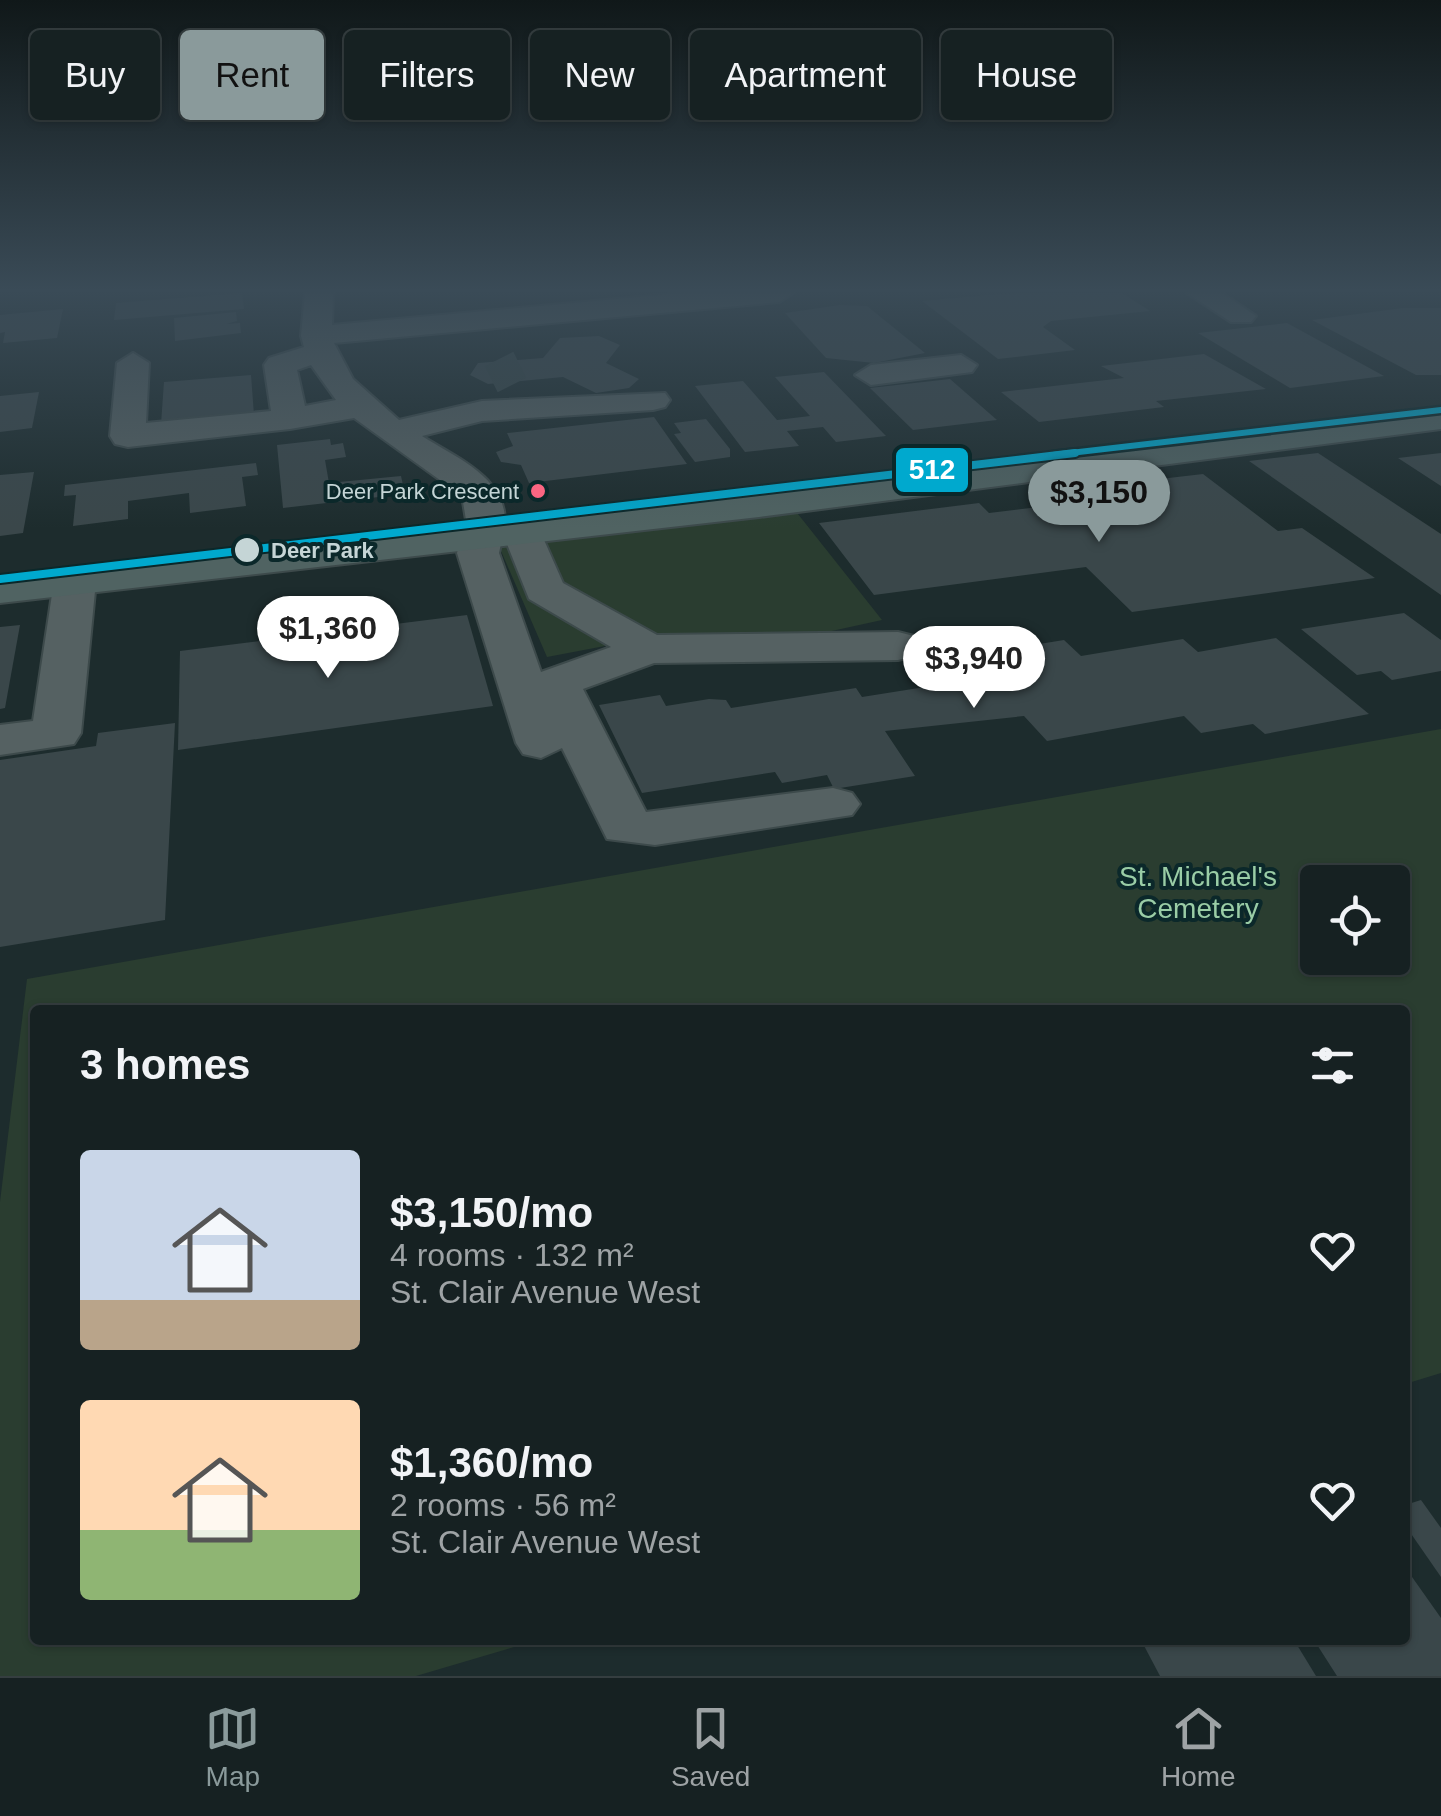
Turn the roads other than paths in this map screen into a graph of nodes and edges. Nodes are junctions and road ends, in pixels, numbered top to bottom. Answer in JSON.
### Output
{"nodes":[{"id":1,"x":132,"y":371,"type":"edge"},
{"id":2,"x":281,"y":371,"type":"edge"},
{"id":3,"x":331,"y":371,"type":"edge"},
{"id":4,"x":905,"y":371,"type":"edge"},
{"id":5,"x":871,"y":375,"type":"dead end"},
{"id":6,"x":1441,"y":393,"type":"edge"},
{"id":7,"x":652,"y":394,"type":"dead end"},
{"id":8,"x":362,"y":406,"type":"junction"},
{"id":9,"x":290,"y":419,"type":"junction"},
{"id":10,"x":1441,"y":419,"type":"edge"},
{"id":11,"x":392,"y":432,"type":"junction"},
{"id":12,"x":497,"y":524,"type":"junction"},
{"id":13,"x":0,"y":559,"type":"edge"},
{"id":14,"x":75,"y":582,"type":"junction"},
{"id":15,"x":0,"y":590,"type":"edge"},
{"id":16,"x":898,"y":646,"type":"dead end"},
{"id":17,"x":648,"y":648,"type":"junction"},
{"id":18,"x":60,"y":708,"type":"junction"},
{"id":19,"x":0,"y":716,"type":"edge"},
{"id":20,"x":0,"y":740,"type":"edge"},
{"id":21,"x":541,"y":743,"type":"dead end"},
{"id":22,"x":833,"y":804,"type":"dead end"}],
"edges":[{"from":1,"to":9,"type":"street"},
{"from":2,"to":9,"type":"street"},
{"from":3,"to":8,"type":"street"},
{"from":4,"to":5,"type":"street"},
{"from":6,"to":12,"type":"main road"},
{"from":7,"to":11,"type":"street"},
{"from":8,"to":9,"type":"street"},
{"from":8,"to":11,"type":"street"},
{"from":10,"to":12,"type":"main road"},
{"from":11,"to":12,"type":"street"},
{"from":12,"to":13,"type":"main road"},
{"from":12,"to":14,"type":"main road"},
{"from":12,"to":17,"type":"street"},
{"from":12,"to":21,"type":"street"},
{"from":14,"to":15,"type":"main road"},
{"from":14,"to":18,"type":"street"},
{"from":16,"to":17,"type":"street"},
{"from":17,"to":22,"type":"street"},
{"from":18,"to":19,"type":"street"},
{"from":18,"to":20,"type":"street"}]}
